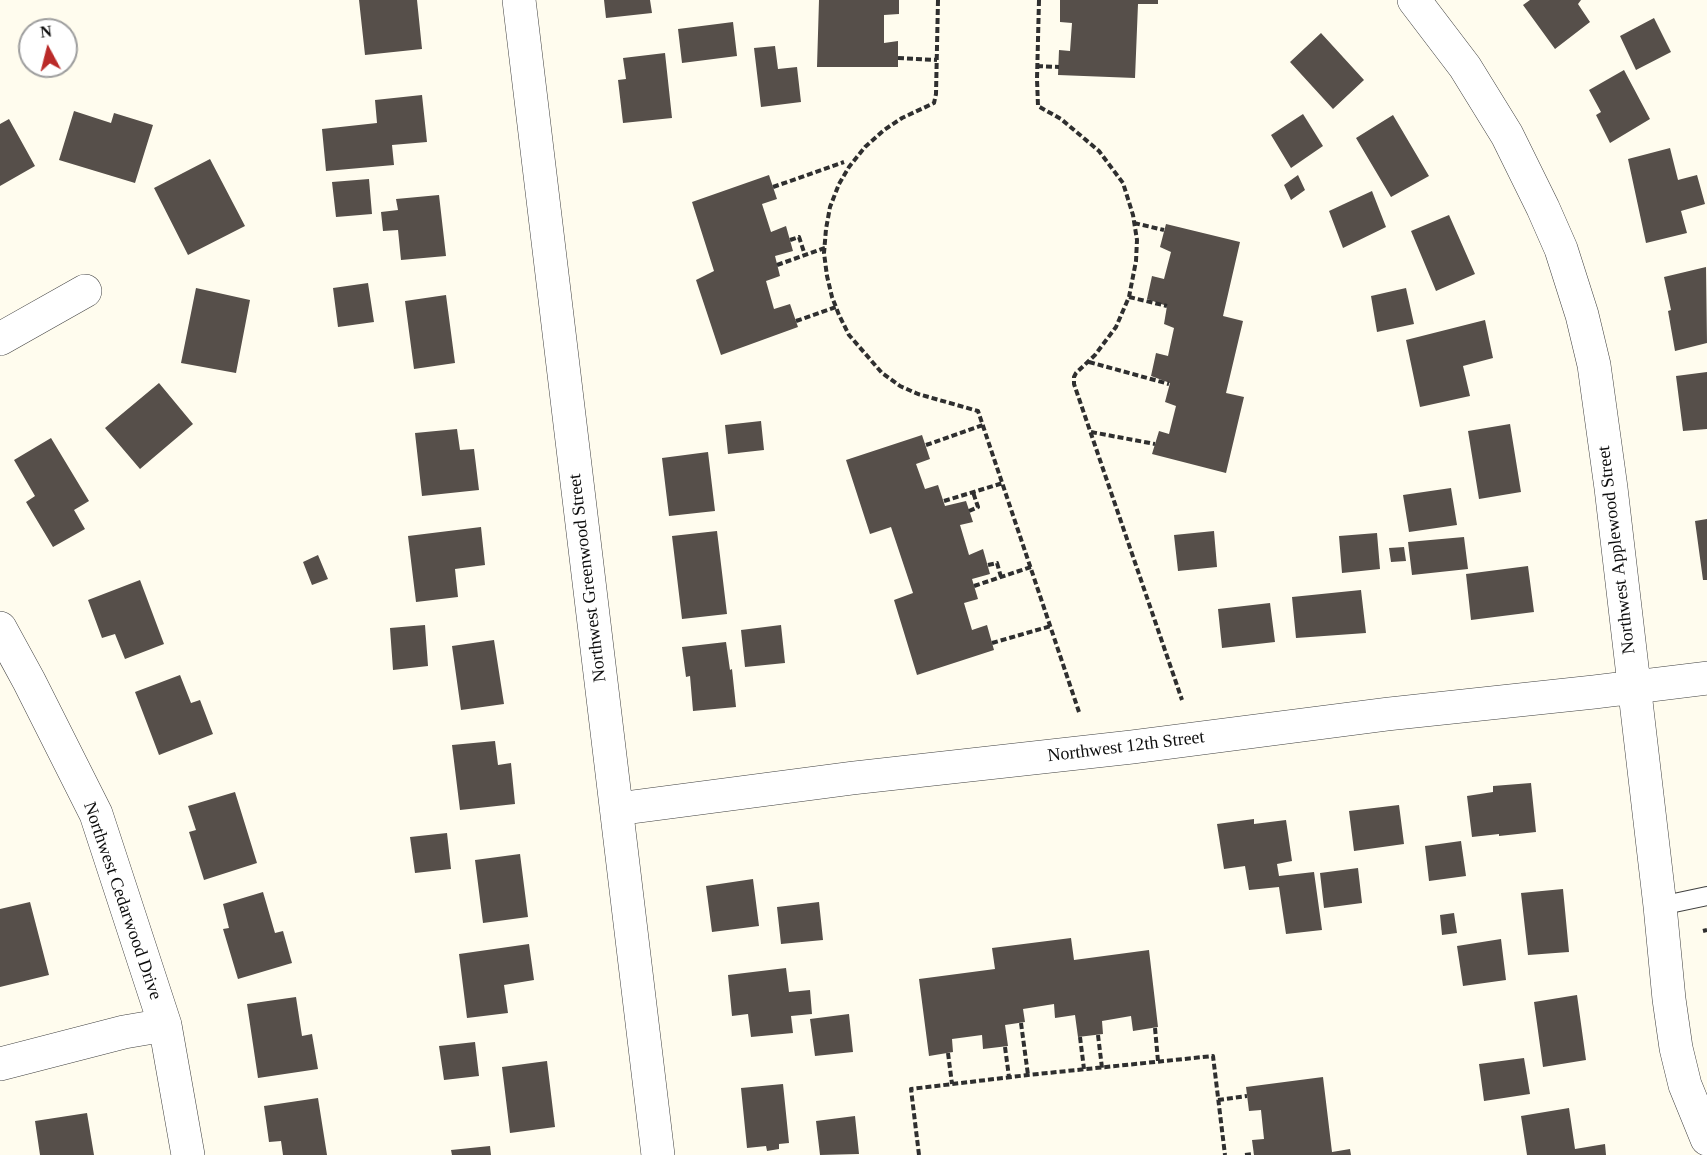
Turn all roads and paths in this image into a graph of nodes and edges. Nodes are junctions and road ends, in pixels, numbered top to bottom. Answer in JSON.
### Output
{"nodes":[{"id":1,"x":519,"y":0,"type":"edge"},
{"id":2,"x":938,"y":0,"type":"edge"},
{"id":3,"x":1039,"y":0,"type":"edge"},
{"id":4,"x":1414,"y":0,"type":"edge"},
{"id":5,"x":898,"y":58,"type":"dead end"},
{"id":6,"x":937,"y":60,"type":"junction"},
{"id":7,"x":1037,"y":66,"type":"junction"},
{"id":8,"x":1059,"y":67,"type":"dead end"},
{"id":9,"x":844,"y":162,"type":"dead end"},
{"id":10,"x":772,"y":187,"type":"dead end"},
{"id":11,"x":1134,"y":223,"type":"junction"},
{"id":12,"x":1164,"y":230,"type":"dead end"},
{"id":13,"x":790,"y":240,"type":"dead end"},
{"id":14,"x":825,"y":248,"type":"junction"},
{"id":15,"x":804,"y":255,"type":"junction"},
{"id":16,"x":777,"y":265,"type":"dead end"},
{"id":17,"x":85,"y":291,"type":"dead end"},
{"id":18,"x":1129,"y":297,"type":"junction"},
{"id":19,"x":1167,"y":306,"type":"dead end"},
{"id":20,"x":836,"y":307,"type":"junction"},
{"id":21,"x":796,"y":321,"type":"dead end"},
{"id":22,"x":0,"y":339,"type":"edge"},
{"id":23,"x":1088,"y":361,"type":"junction"},
{"id":24,"x":1169,"y":384,"type":"dead end"},
{"id":25,"x":983,"y":425,"type":"junction"},
{"id":26,"x":1090,"y":432,"type":"junction"},
{"id":27,"x":1155,"y":444,"type":"dead end"},
{"id":28,"x":926,"y":445,"type":"dead end"},
{"id":29,"x":1003,"y":483,"type":"junction"},
{"id":30,"x":973,"y":492,"type":"junction"},
{"id":31,"x":944,"y":501,"type":"dead end"},
{"id":32,"x":969,"y":511,"type":"dead end"},
{"id":33,"x":988,"y":565,"type":"dead end"},
{"id":34,"x":1031,"y":567,"type":"junction"},
{"id":35,"x":1001,"y":577,"type":"junction"},
{"id":36,"x":974,"y":586,"type":"dead end"},
{"id":37,"x":1051,"y":626,"type":"junction"},
{"id":38,"x":0,"y":628,"type":"edge"},
{"id":39,"x":992,"y":643,"type":"dead end"},
{"id":40,"x":1707,"y":678,"type":"edge"},
{"id":41,"x":1634,"y":686,"type":"junction"},
{"id":42,"x":1182,"y":699,"type":"dead end"},
{"id":43,"x":1079,"y":712,"type":"dead end"},
{"id":44,"x":617,"y":810,"type":"junction"},
{"id":45,"x":1707,"y":896,"type":"edge"},
{"id":46,"x":1660,"y":906,"type":"junction"},
{"id":47,"x":1021,"y":1023,"type":"dead end"},
{"id":48,"x":165,"y":1025,"type":"junction"},
{"id":49,"x":1155,"y":1028,"type":"dead end"},
{"id":50,"x":1098,"y":1035,"type":"dead end"},
{"id":51,"x":1080,"y":1037,"type":"dead end"},
{"id":52,"x":1005,"y":1047,"type":"dead end"},
{"id":53,"x":948,"y":1053,"type":"dead end"},
{"id":54,"x":1158,"y":1061,"type":"junction"},
{"id":55,"x":0,"y":1064,"type":"edge"},
{"id":56,"x":1102,"y":1068,"type":"junction"},
{"id":57,"x":1084,"y":1069,"type":"junction"},
{"id":58,"x":1028,"y":1075,"type":"junction"},
{"id":59,"x":1009,"y":1077,"type":"junction"},
{"id":60,"x":952,"y":1084,"type":"junction"},
{"id":61,"x":1247,"y":1096,"type":"dead end"},
{"id":62,"x":1218,"y":1100,"type":"junction"},
{"id":63,"x":1707,"y":1139,"type":"edge"},
{"id":64,"x":1254,"y":1154,"type":"edge"},
{"id":65,"x":188,"y":1155,"type":"edge"},
{"id":66,"x":658,"y":1155,"type":"edge"},
{"id":67,"x":919,"y":1155,"type":"edge"},
{"id":68,"x":1225,"y":1155,"type":"edge"},
{"id":69,"x":1245,"y":1155,"type":"edge"}],
"edges":[{"from":1,"to":44,"type":"street","name":"Northwest Greenwood Street"},
{"from":2,"to":6,"type":"path"},
{"from":3,"to":7,"type":"path"},
{"from":4,"to":41,"type":"street","name":"Northwest Applewood Street"},
{"from":5,"to":6,"type":"path"},
{"from":6,"to":14,"type":"path"},
{"from":7,"to":8,"type":"path"},
{"from":7,"to":11,"type":"path"},
{"from":9,"to":10,"type":"path"},
{"from":11,"to":12,"type":"path"},
{"from":11,"to":18,"type":"path"},
{"from":13,"to":15,"type":"path"},
{"from":14,"to":15,"type":"path"},
{"from":14,"to":20,"type":"path"},
{"from":15,"to":16,"type":"path"},
{"from":17,"to":22,"type":"street"},
{"from":18,"to":19,"type":"path"},
{"from":18,"to":23,"type":"path"},
{"from":20,"to":21,"type":"path"},
{"from":20,"to":25,"type":"path"},
{"from":23,"to":24,"type":"path"},
{"from":23,"to":26,"type":"path"},
{"from":25,"to":28,"type":"path"},
{"from":25,"to":29,"type":"path"},
{"from":26,"to":27,"type":"path"},
{"from":26,"to":42,"type":"path"},
{"from":29,"to":30,"type":"path"},
{"from":29,"to":34,"type":"path"},
{"from":30,"to":31,"type":"path"},
{"from":30,"to":32,"type":"path"},
{"from":33,"to":35,"type":"path"},
{"from":34,"to":35,"type":"path"},
{"from":34,"to":37,"type":"path"},
{"from":35,"to":36,"type":"path"},
{"from":37,"to":39,"type":"path"},
{"from":37,"to":43,"type":"path"},
{"from":38,"to":48,"type":"street","name":"Northwest Cedarwood Drive"},
{"from":40,"to":41,"type":"street","name":"Northwest 12th Street"},
{"from":41,"to":44,"type":"street","name":"Northwest 12th Street"},
{"from":41,"to":46,"type":"street","name":"Northwest Applewood Street"},
{"from":44,"to":66,"type":"street","name":"Northwest Greenwood Street"},
{"from":45,"to":46,"type":"lane"},
{"from":46,"to":63,"type":"street","name":"Northwest Applewood Street"},
{"from":47,"to":58,"type":"path"},
{"from":48,"to":55,"type":"street"},
{"from":48,"to":65,"type":"street","name":"Northwest Cedarwood Drive"},
{"from":49,"to":54,"type":"path"},
{"from":50,"to":56,"type":"path"},
{"from":51,"to":57,"type":"path"},
{"from":52,"to":59,"type":"path"},
{"from":53,"to":60,"type":"path"},
{"from":54,"to":56,"type":"path"},
{"from":54,"to":62,"type":"path"},
{"from":56,"to":57,"type":"path"},
{"from":57,"to":58,"type":"path"},
{"from":58,"to":59,"type":"path"},
{"from":59,"to":60,"type":"path"},
{"from":60,"to":67,"type":"path"},
{"from":61,"to":62,"type":"path"},
{"from":62,"to":68,"type":"path"},
{"from":64,"to":69,"type":"path"}]}
